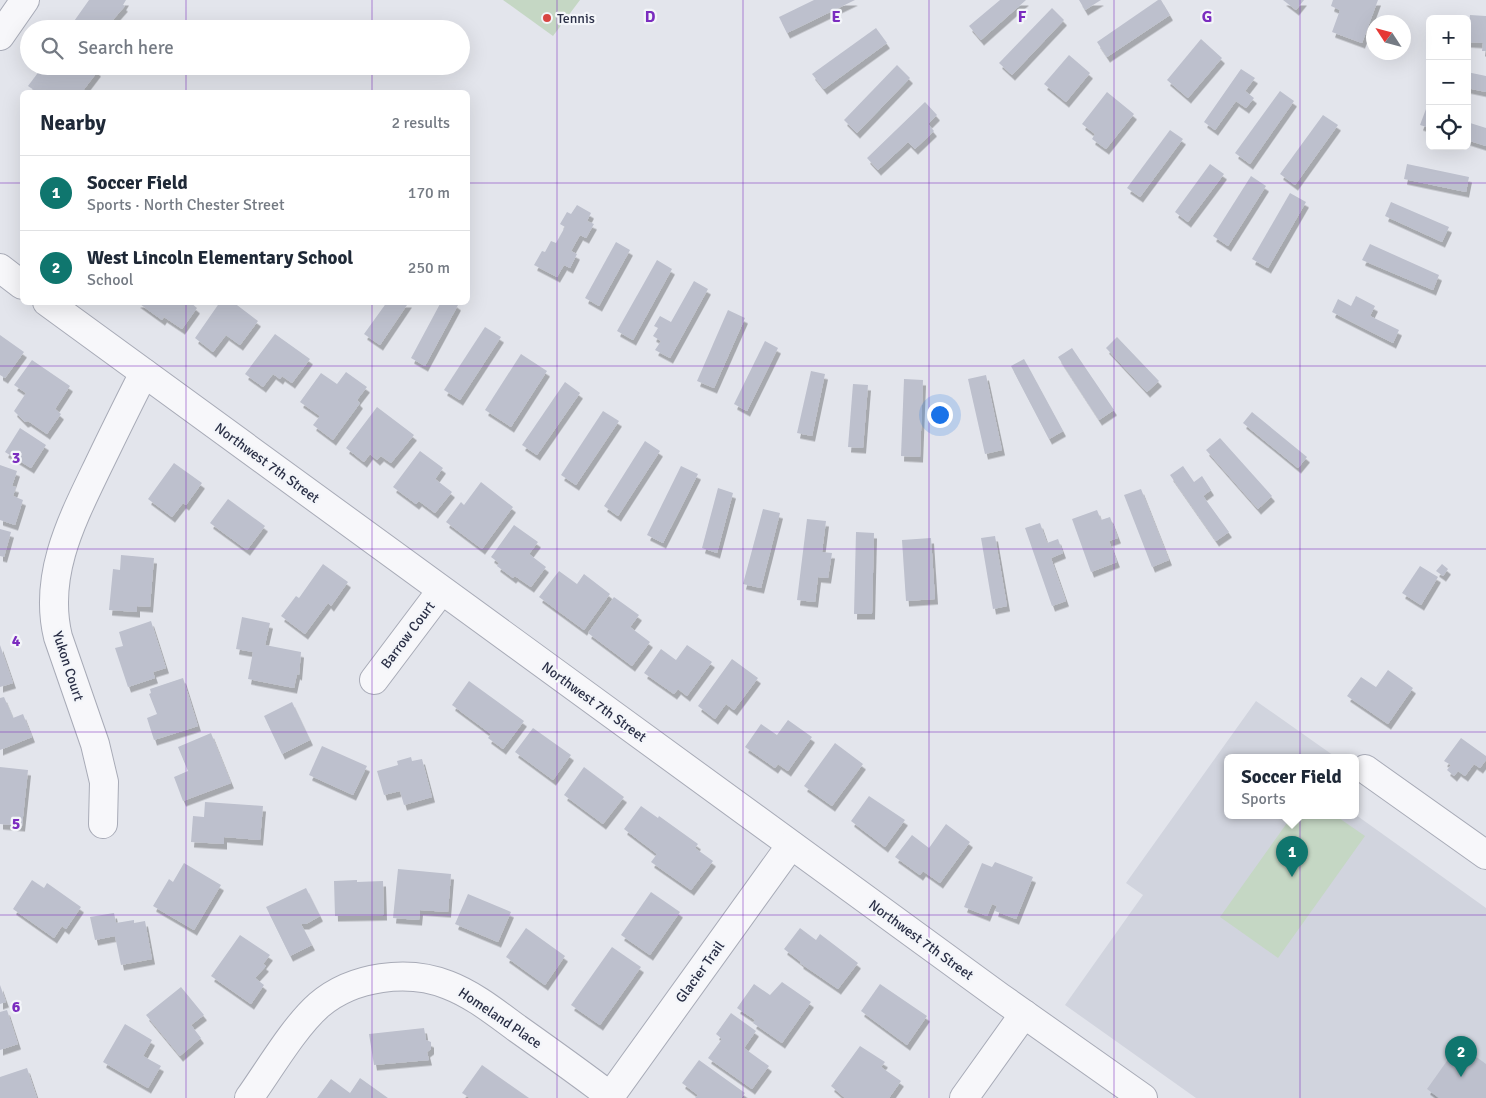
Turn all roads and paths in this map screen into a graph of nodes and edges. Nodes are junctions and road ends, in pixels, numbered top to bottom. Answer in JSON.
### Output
{"nodes":[{"id":1,"x":26,"y":0,"type":"edge"},
{"id":2,"x":0,"y":36,"type":"edge"},
{"id":3,"x":0,"y":268,"type":"edge"},
{"id":4,"x":20,"y":283,"type":"edge"},
{"id":5,"x":51,"y":305,"type":"edge"},
{"id":6,"x":144,"y":373,"type":"junction"},
{"id":7,"x":442,"y":591,"type":"junction"},
{"id":8,"x":374,"y":680,"type":"dead end"},
{"id":9,"x":1365,"y":769,"type":"dead end"},
{"id":10,"x":102,"y":824,"type":"dead end"},
{"id":11,"x":792,"y":845,"type":"junction"},
{"id":12,"x":1486,"y":855,"type":"edge"},
{"id":13,"x":1024,"y":1014,"type":"junction"},
{"id":14,"x":610,"y":1097,"type":"edge"},
{"id":15,"x":249,"y":1098,"type":"edge"},
{"id":16,"x":964,"y":1098,"type":"edge"},
{"id":17,"x":1143,"y":1098,"type":"edge"}],
"edges":[{"from":1,"to":2,"type":"street"},
{"from":3,"to":4,"type":"street"},
{"from":5,"to":6,"type":"street","name":"Northwest 7th Street"},
{"from":6,"to":7,"type":"street","name":"Northwest 7th Street"},
{"from":6,"to":10,"type":"street","name":"Yukon Court"},
{"from":7,"to":8,"type":"street","name":"Barrow Court"},
{"from":7,"to":11,"type":"street","name":"Northwest 7th Street"},
{"from":9,"to":12,"type":"street"},
{"from":11,"to":13,"type":"street","name":"Northwest 7th Street"},
{"from":11,"to":14,"type":"street","name":"Glacier Trail"},
{"from":13,"to":16,"type":"street"},
{"from":13,"to":17,"type":"street","name":"Northwest 7th Street"},
{"from":14,"to":15,"type":"street","name":"Homeland Place"}]}
